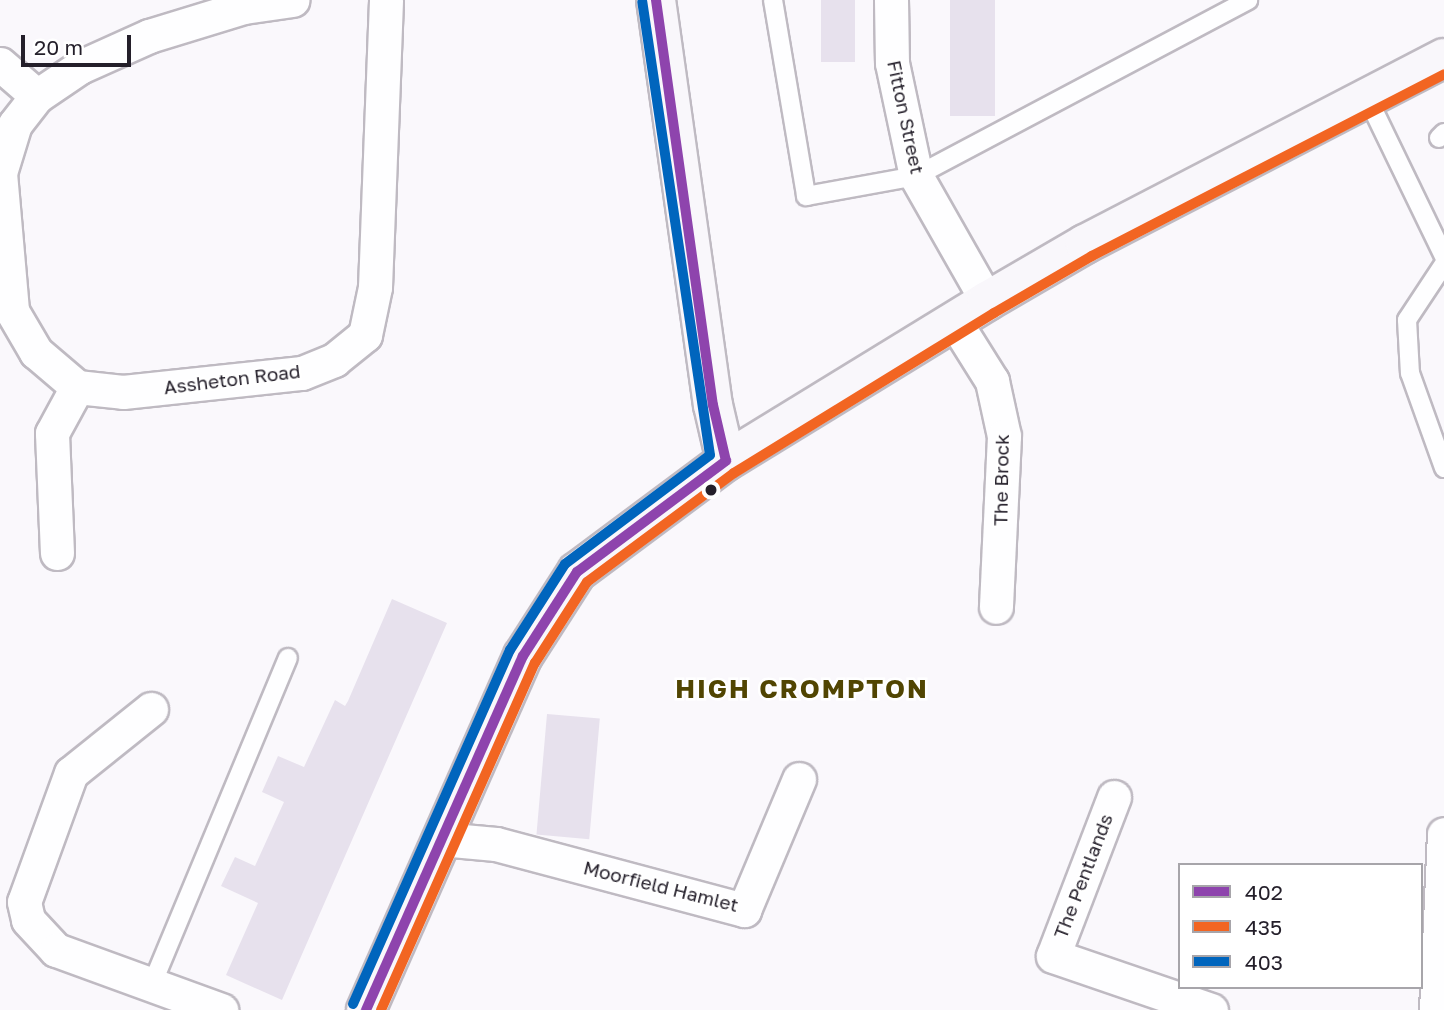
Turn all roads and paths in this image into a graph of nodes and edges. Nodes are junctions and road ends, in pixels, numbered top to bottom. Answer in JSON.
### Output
{"nodes":[{"id":1,"x":292,"y":0,"type":"edge"},
{"id":2,"x":386,"y":0,"type":"edge"},
{"id":3,"x":656,"y":0,"type":"edge"},
{"id":4,"x":773,"y":0,"type":"edge"},
{"id":5,"x":891,"y":0,"type":"edge"},
{"id":6,"x":1248,"y":0,"type":"edge"},
{"id":7,"x":1444,"y":58,"type":"edge"},
{"id":8,"x":0,"y":64,"type":"edge"},
{"id":9,"x":37,"y":96,"type":"junction"},
{"id":10,"x":1367,"y":97,"type":"junction"},
{"id":11,"x":0,"y":173,"type":"edge"},
{"id":12,"x":916,"y":176,"type":"junction"},
{"id":13,"x":1444,"y":256,"type":"edge"},
{"id":14,"x":1444,"y":264,"type":"edge"},
{"id":15,"x":987,"y":301,"type":"junction"},
{"id":16,"x":6,"y":312,"type":"edge"},
{"id":17,"x":955,"y":322,"type":"junction"},
{"id":18,"x":77,"y":387,"type":"junction"},
{"id":19,"x":726,"y":461,"type":"junction"},
{"id":20,"x":1444,"y":468,"type":"edge"},
{"id":21,"x":57,"y":553,"type":"dead end"},
{"id":22,"x":996,"y":607,"type":"dead end"},
{"id":23,"x":288,"y":658,"type":"dead end"},
{"id":24,"x":151,"y":709,"type":"dead end"},
{"id":25,"x":799,"y":779,"type":"dead end"},
{"id":26,"x":1114,"y":797,"type":"dead end"},
{"id":27,"x":1444,"y":834,"type":"edge"},
{"id":28,"x":441,"y":839,"type":"junction"},
{"id":29,"x":153,"y":982,"type":"junction"},
{"id":30,"x":221,"y":1010,"type":"edge"},
{"id":31,"x":366,"y":1010,"type":"edge"},
{"id":32,"x":1211,"y":1010,"type":"edge"},
{"id":33,"x":1436,"y":1010,"type":"edge"}],
"edges":[{"from":1,"to":9,"type":"street"},
{"from":2,"to":18,"type":"street","name":"Assheton Road"},
{"from":3,"to":19,"type":"main road"},
{"from":4,"to":12,"type":"lane"},
{"from":5,"to":12,"type":"street","name":"Fitton Street"},
{"from":6,"to":12,"type":"lane"},
{"from":7,"to":10,"type":"main road"},
{"from":8,"to":9,"type":"street"},
{"from":9,"to":11,"type":"street"},
{"from":10,"to":13,"type":"lane"},
{"from":10,"to":15,"type":"main road"},
{"from":11,"to":16,"type":"street"},
{"from":12,"to":15,"type":"street","name":"Fitton Street"},
{"from":14,"to":20,"type":"lane"},
{"from":15,"to":17,"type":"main road"},
{"from":16,"to":18,"type":"street"},
{"from":17,"to":19,"type":"main road"},
{"from":17,"to":22,"type":"street","name":"The Brock"},
{"from":18,"to":21,"type":"street"},
{"from":19,"to":28,"type":"main road"},
{"from":23,"to":29,"type":"lane"},
{"from":24,"to":29,"type":"street"},
{"from":25,"to":28,"type":"street","name":"Moorfield Hamlet"},
{"from":26,"to":32,"type":"street","name":"The Pentlands"},
{"from":27,"to":33,"type":"street"},
{"from":28,"to":31,"type":"main road"},
{"from":29,"to":30,"type":"street"}]}
